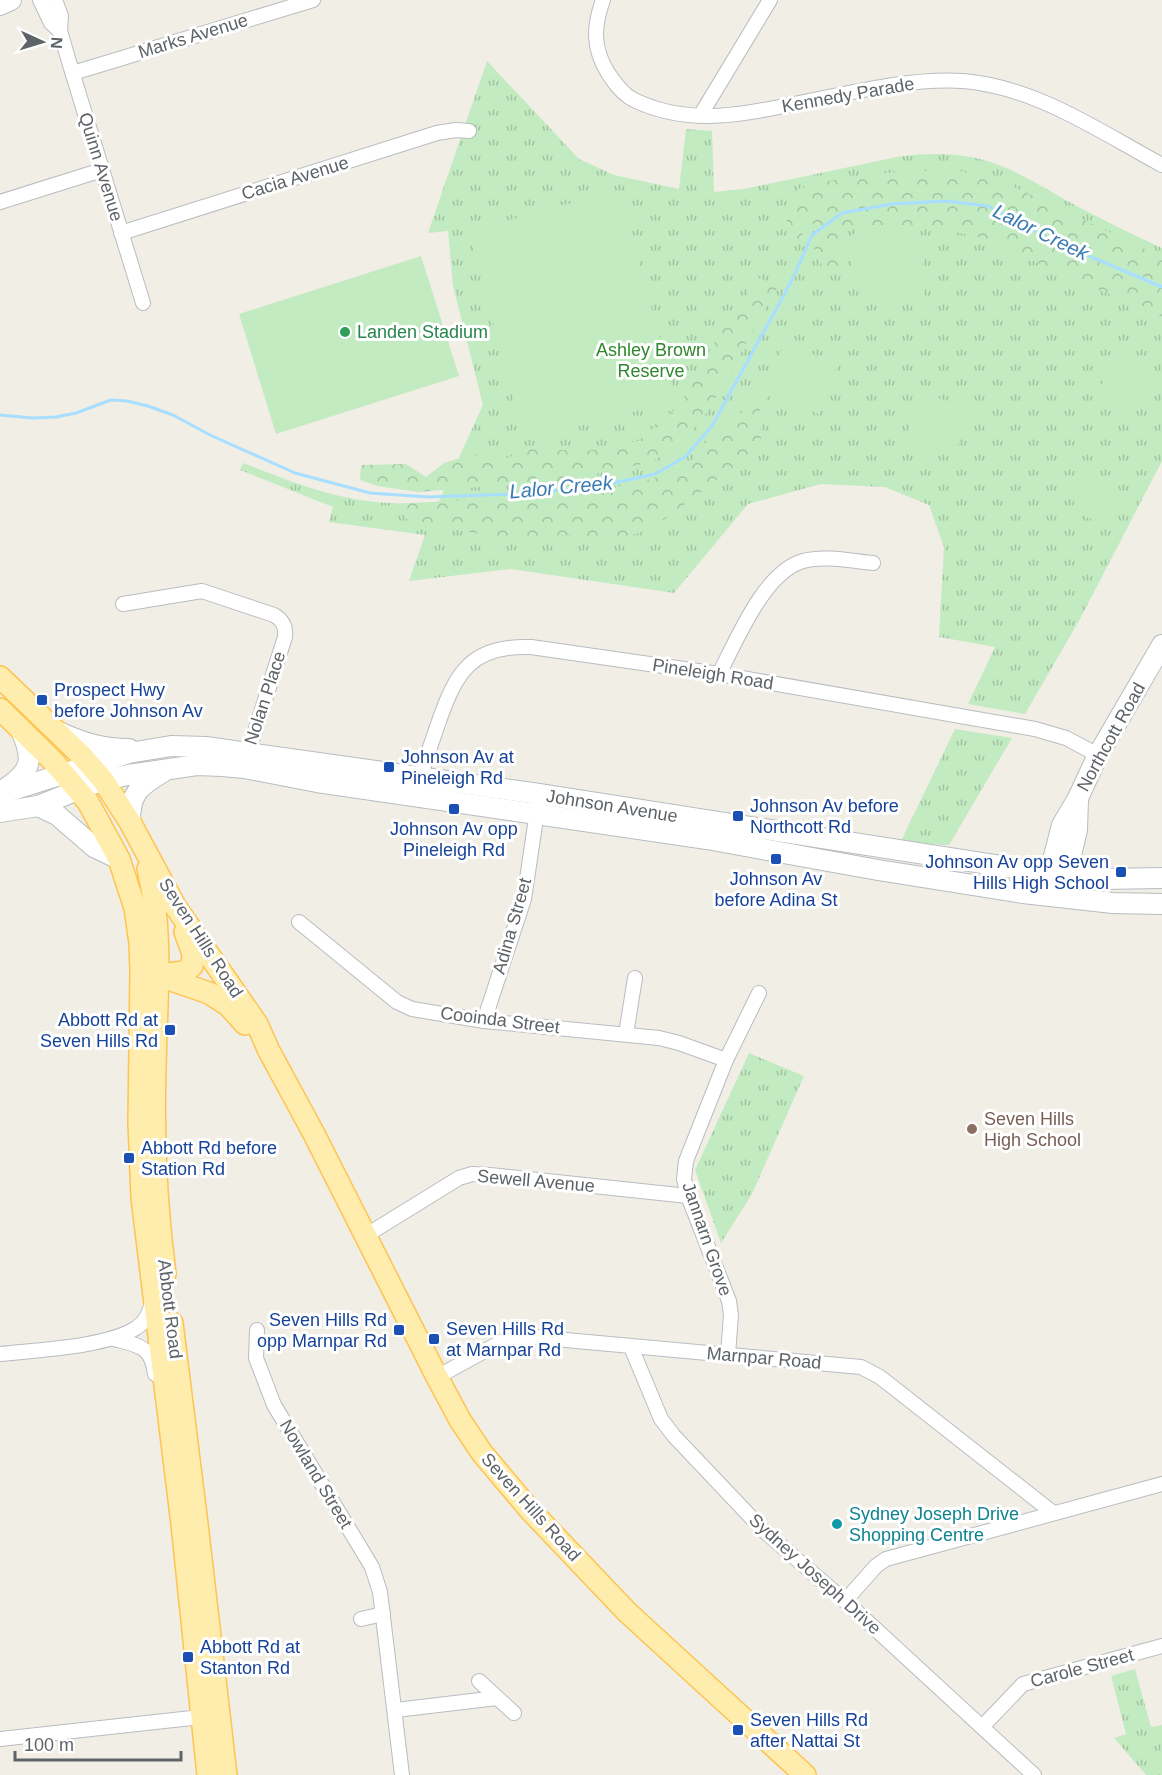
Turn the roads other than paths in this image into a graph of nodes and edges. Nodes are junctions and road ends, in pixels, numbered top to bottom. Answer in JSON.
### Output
{"nodes":[{"id":1,"x":11,"y":0,"type":"edge"},
{"id":2,"x":40,"y":0,"type":"edge"},
{"id":3,"x":55,"y":0,"type":"edge"},
{"id":4,"x":313,"y":0,"type":"edge"},
{"id":5,"x":603,"y":0,"type":"edge"},
{"id":6,"x":770,"y":0,"type":"edge"},
{"id":7,"x":0,"y":5,"type":"edge"},
{"id":8,"x":60,"y":31,"type":"junction"},
{"id":9,"x":73,"y":73,"type":"junction"},
{"id":10,"x":700,"y":116,"type":"junction"},
{"id":11,"x":469,"y":131,"type":"dead end"},
{"id":12,"x":1162,"y":165,"type":"edge"},
{"id":13,"x":102,"y":170,"type":"junction"},
{"id":14,"x":0,"y":202,"type":"edge"},
{"id":15,"x":121,"y":233,"type":"junction"},
{"id":16,"x":143,"y":303,"type":"dead end"},
{"id":17,"x":873,"y":563,"type":"dead end"},
{"id":18,"x":123,"y":604,"type":"dead end"},
{"id":19,"x":1162,"y":645,"type":"edge"},
{"id":20,"x":719,"y":674,"type":"junction"},
{"id":21,"x":0,"y":677,"type":"edge"},
{"id":22,"x":0,"y":710,"type":"edge"},
{"id":23,"x":51,"y":728,"type":"junction"},
{"id":24,"x":21,"y":730,"type":"junction"},
{"id":25,"x":152,"y":748,"type":"junction"},
{"id":26,"x":1098,"y":755,"type":"junction"},
{"id":27,"x":246,"y":759,"type":"junction"},
{"id":28,"x":171,"y":768,"type":"junction"},
{"id":29,"x":97,"y":773,"type":"junction"},
{"id":30,"x":65,"y":774,"type":"junction"},
{"id":31,"x":417,"y":787,"type":"junction"},
{"id":32,"x":79,"y":790,"type":"junction"},
{"id":33,"x":0,"y":793,"type":"edge"},
{"id":34,"x":539,"y":794,"type":"junction"},
{"id":35,"x":38,"y":806,"type":"junction"},
{"id":36,"x":0,"y":812,"type":"edge"},
{"id":37,"x":537,"y":814,"type":"junction"},
{"id":38,"x":130,"y":822,"type":"junction"},
{"id":39,"x":141,"y":842,"type":"junction"},
{"id":40,"x":119,"y":859,"type":"junction"},
{"id":41,"x":1057,"y":875,"type":"junction"},
{"id":42,"x":1162,"y":878,"type":"edge"},
{"id":43,"x":1053,"y":896,"type":"junction"},
{"id":44,"x":1162,"y":904,"type":"edge"},
{"id":45,"x":175,"y":906,"type":"junction"},
{"id":46,"x":299,"y":922,"type":"dead end"},
{"id":47,"x":149,"y":973,"type":"junction"},
{"id":48,"x":635,"y":978,"type":"dead end"},
{"id":49,"x":759,"y":993,"type":"dead end"},
{"id":50,"x":484,"y":1021,"type":"junction"},
{"id":51,"x":626,"y":1034,"type":"junction"},
{"id":52,"x":269,"y":1051,"type":"junction"},
{"id":53,"x":726,"y":1060,"type":"junction"},
{"id":54,"x":688,"y":1196,"type":"junction"},
{"id":55,"x":365,"y":1236,"type":"junction"},
{"id":56,"x":153,"y":1294,"type":"junction"},
{"id":57,"x":257,"y":1330,"type":"dead end"},
{"id":58,"x":114,"y":1339,"type":"junction"},
{"id":59,"x":631,"y":1347,"type":"junction"},
{"id":60,"x":0,"y":1354,"type":"edge"},
{"id":61,"x":728,"y":1354,"type":"junction"},
{"id":62,"x":437,"y":1377,"type":"junction"},
{"id":63,"x":170,"y":1427,"type":"junction"},
{"id":64,"x":1162,"y":1484,"type":"edge"},
{"id":65,"x":1052,"y":1512,"type":"junction"},
{"id":66,"x":845,"y":1602,"type":"junction"},
{"id":67,"x":383,"y":1614,"type":"junction"},
{"id":68,"x":361,"y":1619,"type":"dead end"},
{"id":69,"x":1162,"y":1646,"type":"edge"},
{"id":70,"x":479,"y":1681,"type":"dead end"},
{"id":71,"x":497,"y":1698,"type":"junction"},
{"id":72,"x":396,"y":1710,"type":"junction"},
{"id":73,"x":514,"y":1713,"type":"dead end"},
{"id":74,"x":211,"y":1716,"type":"junction"},
{"id":75,"x":983,"y":1726,"type":"junction"},
{"id":76,"x":0,"y":1739,"type":"edge"},
{"id":77,"x":208,"y":1775,"type":"edge"},
{"id":78,"x":225,"y":1775,"type":"edge"},
{"id":79,"x":402,"y":1775,"type":"edge"},
{"id":80,"x":805,"y":1775,"type":"edge"},
{"id":81,"x":1034,"y":1775,"type":"edge"}],
"edges":[{"from":1,"to":7,"type":"main road"},
{"from":2,"to":8,"type":"street","name":"Quinn Avenue"},
{"from":3,"to":8,"type":"street","name":"Quinn Avenue"},
{"from":4,"to":9,"type":"street","name":"Marks Avenue"},
{"from":5,"to":10,"type":"street","name":"Kennedy Parade"},
{"from":6,"to":10,"type":"street"},
{"from":8,"to":9,"type":"street","name":"Quinn Avenue"},
{"from":9,"to":13,"type":"street","name":"Quinn Avenue"},
{"from":10,"to":12,"type":"street","name":"Kennedy Parade"},
{"from":11,"to":15,"type":"street","name":"Cacia Avenue"},
{"from":13,"to":14,"type":"street"},
{"from":13,"to":15,"type":"street","name":"Quinn Avenue"},
{"from":15,"to":16,"type":"street","name":"Quinn Avenue"},
{"from":17,"to":20,"type":"street"},
{"from":18,"to":27,"type":"street","name":"Nolan Place"},
{"from":19,"to":26,"type":"main road","name":"Northcott Road"},
{"from":20,"to":26,"type":"street","name":"Pineleigh Road"},
{"from":20,"to":31,"type":"street","name":"Pineleigh Road"},
{"from":21,"to":23,"type":"main road","name":"Seven Hills Road"},
{"from":22,"to":24,"type":"main road"},
{"from":23,"to":25,"type":"main road"},
{"from":23,"to":29,"type":"main road","name":"Seven Hills Road"},
{"from":24,"to":30,"type":"main road"},
{"from":24,"to":33,"type":"main road"},
{"from":25,"to":27,"type":"main road","name":"Johnson Avenue"},
{"from":25,"to":29,"type":"main road","name":"Johnson Avenue"},
{"from":26,"to":41,"type":"main road","name":"Northcott Road"},
{"from":27,"to":28,"type":"main road","name":"Johnson Avenue"},
{"from":27,"to":31,"type":"main road","name":"Johnson Avenue"},
{"from":28,"to":29,"type":"main road","name":"Johnson Avenue"},
{"from":28,"to":38,"type":"main road"},
{"from":29,"to":30,"type":"main road","name":"Johnson Avenue"},
{"from":29,"to":32,"type":"main road","name":"Johnson Avenue"},
{"from":29,"to":38,"type":"main road","name":"Seven Hills Road"},
{"from":30,"to":32,"type":"main road"},
{"from":30,"to":33,"type":"main road","name":"Johnson Avenue"},
{"from":31,"to":34,"type":"main road","name":"Johnson Avenue"},
{"from":31,"to":37,"type":"main road","name":"Johnson Avenue"},
{"from":32,"to":35,"type":"main road","name":"Johnson Avenue"},
{"from":32,"to":40,"type":"main road"},
{"from":34,"to":37,"type":"street","name":"Adina Street"},
{"from":34,"to":41,"type":"main road","name":"Johnson Avenue"},
{"from":35,"to":36,"type":"main road","name":"Johnson Avenue"},
{"from":35,"to":40,"type":"main road"},
{"from":37,"to":43,"type":"main road","name":"Johnson Avenue"},
{"from":37,"to":50,"type":"street","name":"Adina Street"},
{"from":38,"to":39,"type":"main road","name":"Seven Hills Road"},
{"from":39,"to":45,"type":"main road","name":"Seven Hills Road"},
{"from":39,"to":47,"type":"main road","name":"Abbott Road"},
{"from":40,"to":47,"type":"main road","name":"Abbott Road"},
{"from":41,"to":42,"type":"main road","name":"Johnson Avenue"},
{"from":41,"to":43,"type":"main road","name":"Northcott Road"},
{"from":43,"to":44,"type":"main road","name":"Johnson Avenue"},
{"from":45,"to":47,"type":"main road"},
{"from":45,"to":52,"type":"main road","name":"Seven Hills Road"},
{"from":46,"to":50,"type":"street","name":"Cooinda Street"},
{"from":47,"to":52,"type":"main road","name":"Seven Hills Road"},
{"from":47,"to":56,"type":"main road","name":"Abbott Road"},
{"from":47,"to":74,"type":"main road","name":"Abbott Road"},
{"from":48,"to":51,"type":"street"},
{"from":49,"to":53,"type":"street","name":"Jannarn Grove"},
{"from":50,"to":51,"type":"street","name":"Cooinda Street"},
{"from":51,"to":53,"type":"street","name":"Cooinda Street"},
{"from":52,"to":55,"type":"main road","name":"Seven Hills Road"},
{"from":53,"to":54,"type":"street","name":"Jannarn Grove"},
{"from":54,"to":55,"type":"street","name":"Sewell Avenue"},
{"from":54,"to":61,"type":"street","name":"Jannarn Grove"},
{"from":55,"to":62,"type":"main road","name":"Seven Hills Road"},
{"from":56,"to":58,"type":"street"},
{"from":56,"to":63,"type":"main road","name":"Abbott Road"},
{"from":57,"to":67,"type":"street","name":"Nowland Street"},
{"from":58,"to":60,"type":"street"},
{"from":58,"to":63,"type":"street"},
{"from":59,"to":61,"type":"street","name":"Marnpar Road"},
{"from":59,"to":62,"type":"street","name":"Marnpar Road"},
{"from":59,"to":66,"type":"street","name":"Sydney Joseph Drive"},
{"from":61,"to":65,"type":"street","name":"Marnpar Road"},
{"from":62,"to":80,"type":"main road","name":"Seven Hills Road"},
{"from":63,"to":74,"type":"main road","name":"Abbott Road"},
{"from":64,"to":65,"type":"street"},
{"from":65,"to":66,"type":"street"},
{"from":66,"to":75,"type":"street","name":"Sydney Joseph Drive"},
{"from":67,"to":68,"type":"street"},
{"from":67,"to":72,"type":"street","name":"Nowland Street"},
{"from":69,"to":75,"type":"street","name":"Carole Street"},
{"from":70,"to":71,"type":"street"},
{"from":71,"to":72,"type":"street"},
{"from":71,"to":73,"type":"street"},
{"from":72,"to":79,"type":"street","name":"Nowland Street"},
{"from":74,"to":76,"type":"street"},
{"from":74,"to":77,"type":"main road","name":"Abbott Road"},
{"from":74,"to":78,"type":"main road","name":"Abbott Road"},
{"from":75,"to":81,"type":"street","name":"Sydney Joseph Drive"}]}
